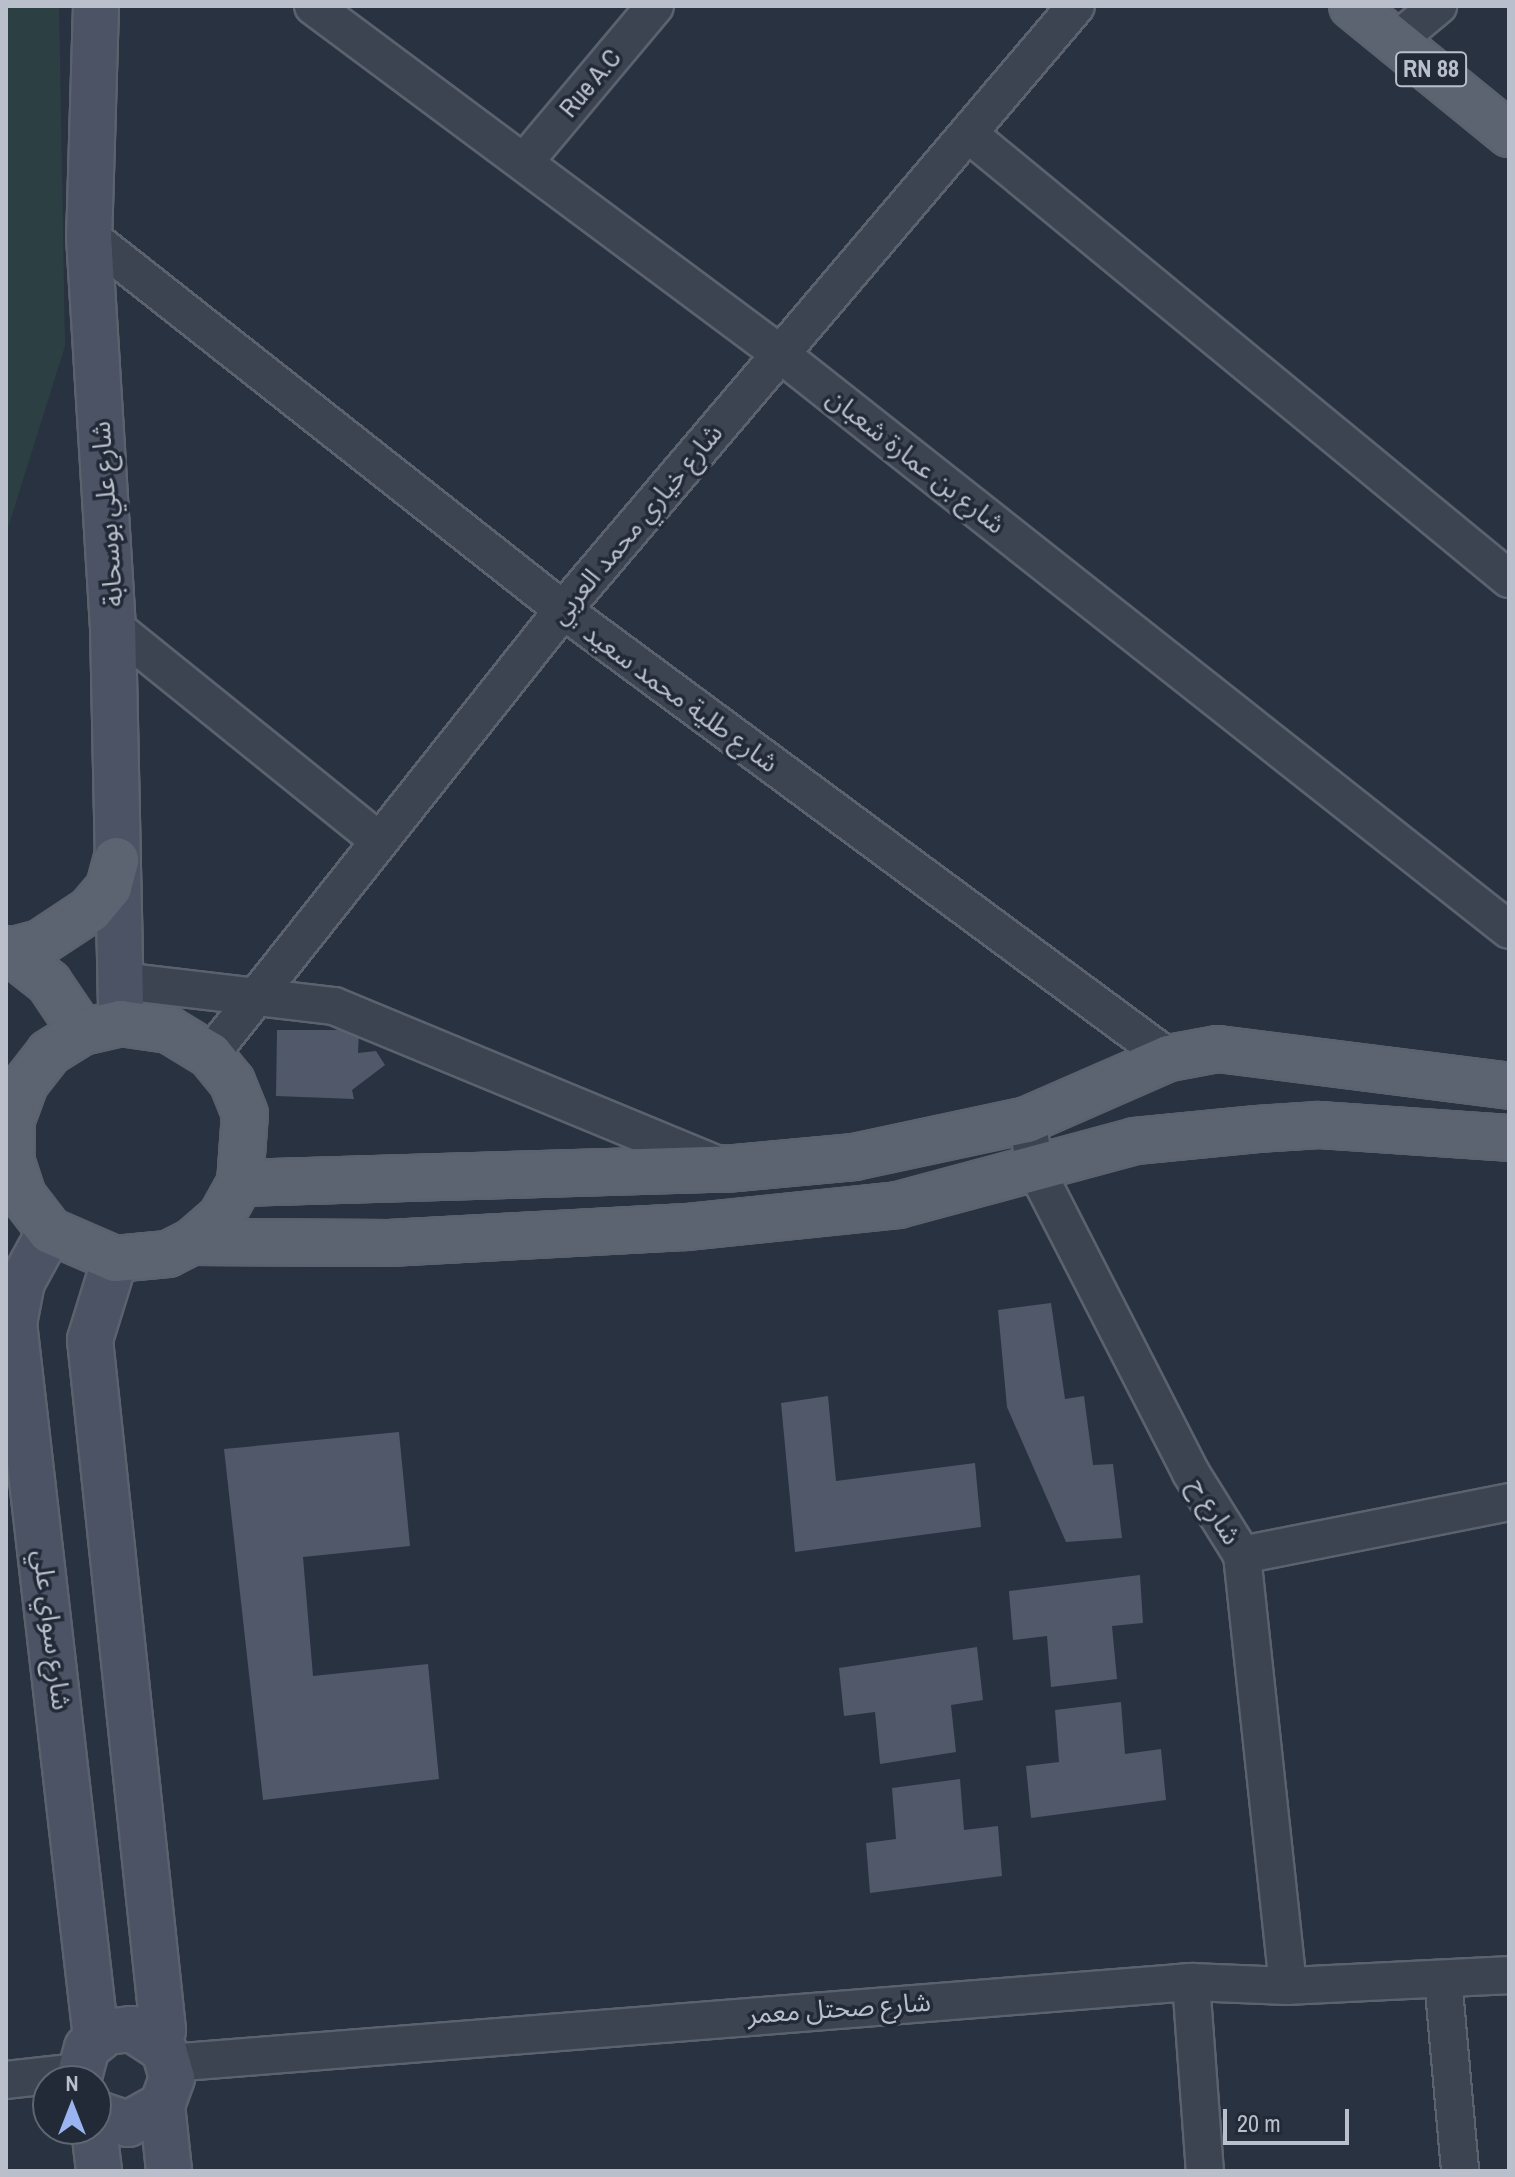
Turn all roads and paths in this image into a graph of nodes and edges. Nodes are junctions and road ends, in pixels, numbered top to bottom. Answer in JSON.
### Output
{"nodes":[{"id":1,"x":96,"y":6,"type":"edge"},
{"id":2,"x":313,"y":6,"type":"edge"},
{"id":3,"x":655,"y":6,"type":"edge"},
{"id":4,"x":1076,"y":6,"type":"edge"},
{"id":5,"x":1352,"y":6,"type":"edge"},
{"id":6,"x":1438,"y":6,"type":"edge"},
{"id":7,"x":1396,"y":41,"type":"junction"},
{"id":8,"x":1509,"y":134,"type":"edge"},
{"id":9,"x":971,"y":136,"type":"junction"},
{"id":10,"x":525,"y":161,"type":"junction"},
{"id":11,"x":89,"y":236,"type":"junction"},
{"id":12,"x":779,"y":353,"type":"junction"},
{"id":13,"x":1509,"y":579,"type":"edge"},
{"id":14,"x":563,"y":610,"type":"junction"},
{"id":15,"x":113,"y":626,"type":"junction"},
{"id":16,"x":377,"y":839,"type":"junction"},
{"id":17,"x":116,"y":860,"type":"junction"},
{"id":18,"x":1509,"y":930,"type":"edge"},
{"id":19,"x":8,"y":950,"type":"edge"},
{"id":20,"x":121,"y":981,"type":"junction"},
{"id":21,"x":260,"y":995,"type":"junction"},
{"id":22,"x":101,"y":1028,"type":"junction"},
{"id":23,"x":210,"y":1055,"type":"junction"},
{"id":24,"x":1169,"y":1058,"type":"junction"},
{"id":25,"x":1509,"y":1086,"type":"edge"},
{"id":26,"x":1027,"y":1120,"type":"junction"},
{"id":27,"x":1509,"y":1138,"type":"edge"},
{"id":28,"x":1035,"y":1168,"type":"junction"},
{"id":29,"x":725,"y":1169,"type":"junction"},
{"id":30,"x":240,"y":1183,"type":"junction"},
{"id":31,"x":14,"y":1202,"type":"edge"},
{"id":32,"x":50,"y":1231,"type":"junction"},
{"id":33,"x":192,"y":1242,"type":"junction"},
{"id":34,"x":115,"y":1259,"type":"junction"},
{"id":35,"x":1509,"y":1502,"type":"edge"},
{"id":36,"x":1242,"y":1555,"type":"junction"},
{"id":37,"x":1509,"y":1975,"type":"edge"},
{"id":38,"x":1443,"y":1979,"type":"junction"},
{"id":39,"x":1191,"y":1982,"type":"junction"},
{"id":40,"x":1288,"y":1986,"type":"junction"},
{"id":41,"x":163,"y":2052,"type":"junction"},
{"id":42,"x":84,"y":2064,"type":"edge"},
{"id":43,"x":6,"y":2080,"type":"edge"},
{"id":44,"x":162,"y":2105,"type":"junction"},
{"id":45,"x":112,"y":2118,"type":"edge"},
{"id":46,"x":96,"y":2145,"type":"edge"},
{"id":47,"x":99,"y":2171,"type":"edge"},
{"id":48,"x":169,"y":2171,"type":"edge"},
{"id":49,"x":1205,"y":2171,"type":"edge"},
{"id":50,"x":1460,"y":2171,"type":"edge"}],
"edges":[{"from":1,"to":11,"type":"main road","name":"شارع علي بوسحابة"},
{"from":2,"to":10,"type":"street","name":"شارع بن عمارة شعبان"},
{"from":3,"to":10,"type":"street","name":"Rue A.C"},
{"from":4,"to":9,"type":"street","name":"شارع خياري محمد العربي"},
{"from":5,"to":7,"type":"main road","number":"RN 88"},
{"from":6,"to":7,"type":"street"},
{"from":7,"to":8,"type":"main road","number":"RN 88"},
{"from":9,"to":12,"type":"street","name":"شارع خياري محمد العربي"},
{"from":9,"to":13,"type":"street"},
{"from":10,"to":12,"type":"street","name":"شارع بن عمارة شعبان"},
{"from":11,"to":14,"type":"street","name":"شارع طلية محمد سعيد"},
{"from":11,"to":15,"type":"main road","name":"شارع علي بوسحابة"},
{"from":12,"to":14,"type":"street","name":"شارع خياري محمد العربي"},
{"from":12,"to":18,"type":"street","name":"شارع بن عمارة شعبان"},
{"from":14,"to":16,"type":"street","name":"شارع خياري محمد العربي"},
{"from":14,"to":24,"type":"street","name":"شارع طلية محمد سعيد"},
{"from":15,"to":16,"type":"street"},
{"from":15,"to":17,"type":"main road","name":"شارع علي بوسحابة"},
{"from":16,"to":21,"type":"street","name":"شارع خياري محمد العربي"},
{"from":17,"to":19,"type":"main road"},
{"from":17,"to":20,"type":"main road","name":"شارع علي بوسحابة"},
{"from":19,"to":22,"type":"main road"},
{"from":20,"to":21,"type":"street"},
{"from":20,"to":22,"type":"main road","name":"شارع علي بوسحابة"},
{"from":21,"to":23,"type":"street","name":"شارع خياري محمد العربي"},
{"from":21,"to":29,"type":"street"},
{"from":22,"to":23,"type":"main road"},
{"from":22,"to":31,"type":"main road"},
{"from":23,"to":30,"type":"main road"},
{"from":24,"to":25,"type":"main road"},
{"from":24,"to":26,"type":"main road"},
{"from":26,"to":28,"type":"street","name":"شارع ح"},
{"from":26,"to":29,"type":"main road"},
{"from":27,"to":28,"type":"main road"},
{"from":28,"to":33,"type":"main road"},
{"from":28,"to":36,"type":"street","name":"شارع ح"},
{"from":29,"to":30,"type":"main road"},
{"from":30,"to":33,"type":"main road"},
{"from":31,"to":32,"type":"main road"},
{"from":32,"to":34,"type":"main road"},
{"from":32,"to":42,"type":"main road","name":"شارع سواي علي"},
{"from":33,"to":34,"type":"main road"},
{"from":34,"to":41,"type":"main road"},
{"from":35,"to":36,"type":"street"},
{"from":36,"to":40,"type":"street","name":"شارع ح"},
{"from":37,"to":38,"type":"street","name":"شارع صحتل معمر"},
{"from":38,"to":40,"type":"street","name":"شارع صحتل معمر"},
{"from":38,"to":50,"type":"street"},
{"from":39,"to":40,"type":"street","name":"شارع صحتل معمر"},
{"from":39,"to":41,"type":"street","name":"شارع صحتل معمر"},
{"from":39,"to":49,"type":"street"},
{"from":41,"to":42,"type":"main road"},
{"from":41,"to":44,"type":"main road"},
{"from":42,"to":43,"type":"street"},
{"from":44,"to":45,"type":"main road"},
{"from":44,"to":48,"type":"main road"},
{"from":46,"to":47,"type":"main road"}]}
